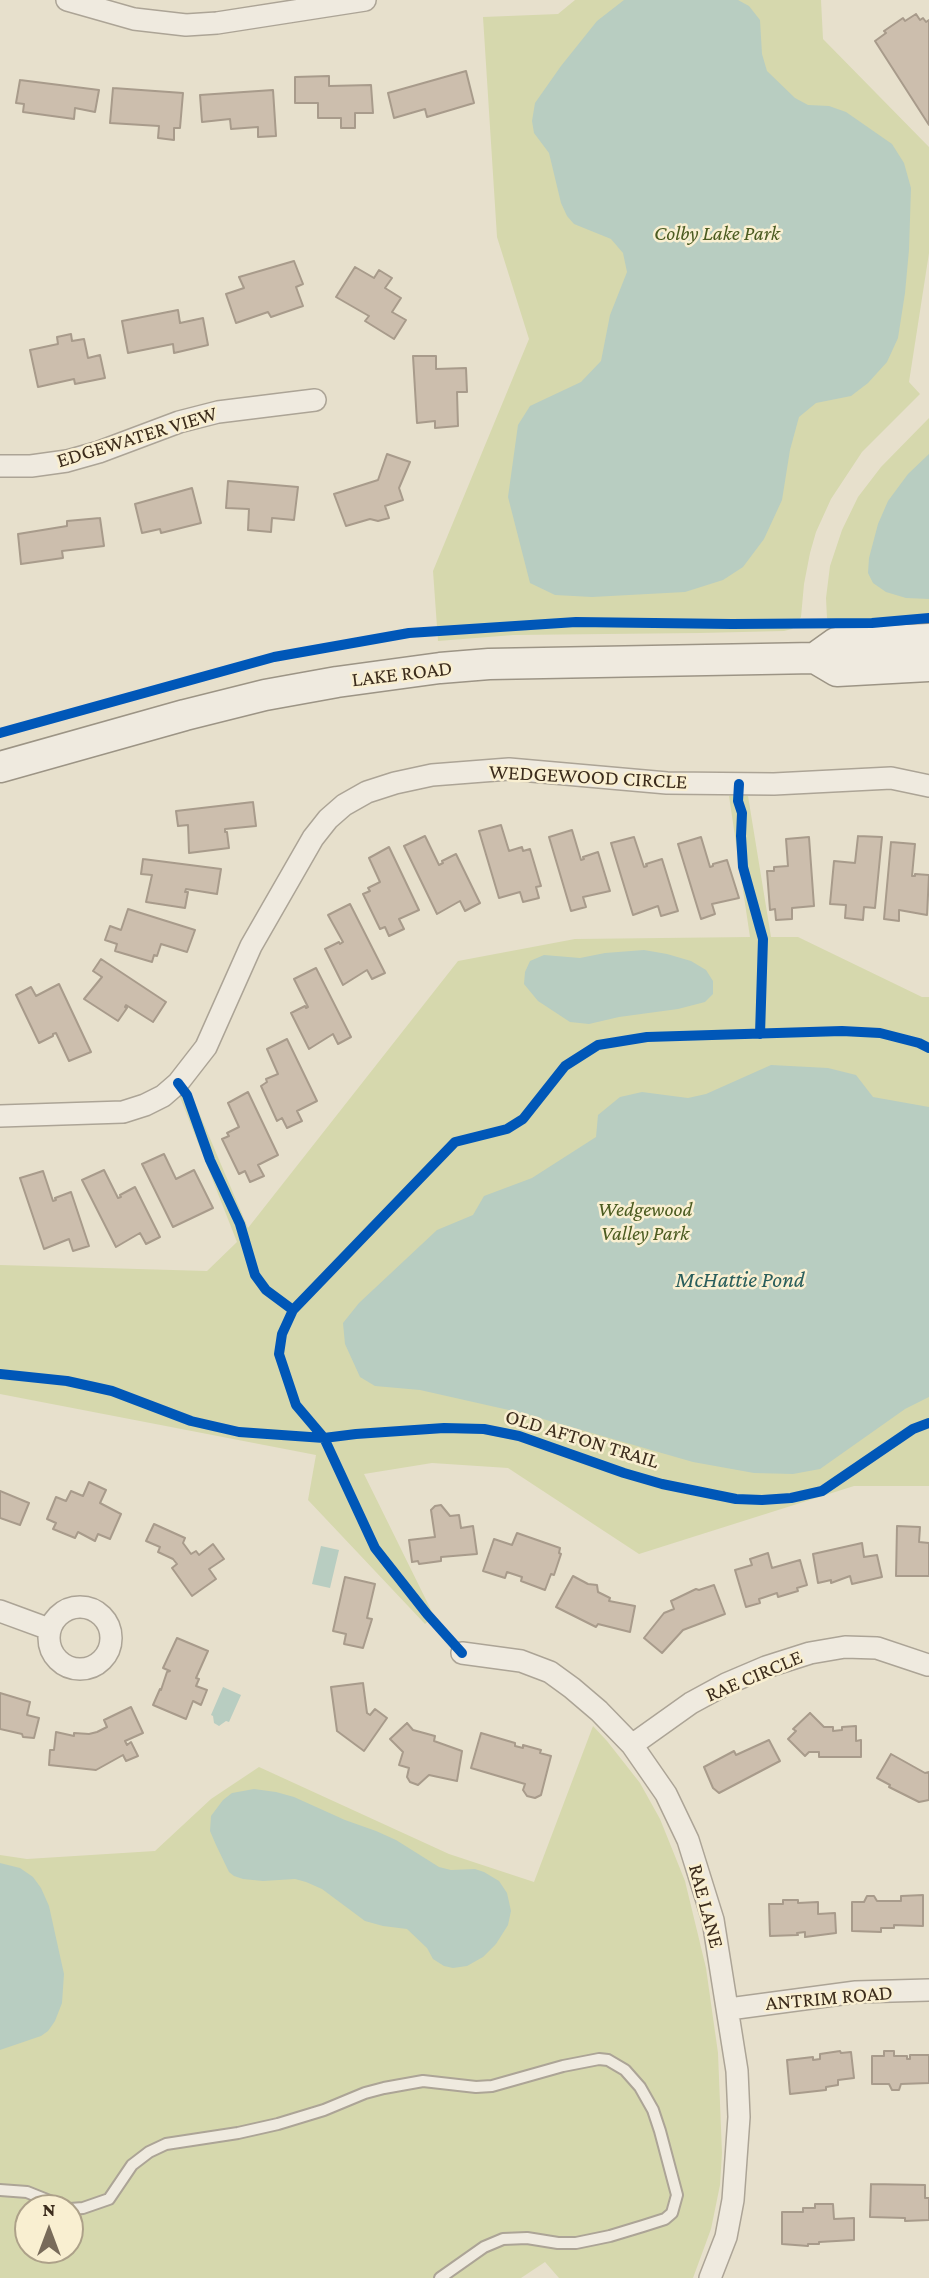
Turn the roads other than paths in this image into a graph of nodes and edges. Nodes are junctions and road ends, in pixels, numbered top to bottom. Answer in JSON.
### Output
{"nodes":[{"id":1,"x":66,"y":0,"type":"edge"},
{"id":2,"x":365,"y":0,"type":"edge"},
{"id":3,"x":315,"y":400,"type":"dead end"},
{"id":4,"x":0,"y":466,"type":"edge"},
{"id":5,"x":929,"y":639,"type":"edge"},
{"id":6,"x":815,"y":658,"type":"junction"},
{"id":7,"x":929,"y":666,"type":"edge"},
{"id":8,"x":0,"y":766,"type":"edge"},
{"id":9,"x":929,"y":786,"type":"edge"},
{"id":10,"x":0,"y":1116,"type":"edge"},
{"id":11,"x":0,"y":1611,"type":"edge"},
{"id":12,"x":50,"y":1629,"type":"dead end"},
{"id":13,"x":463,"y":1653,"type":"dead end"},
{"id":14,"x":928,"y":1665,"type":"edge"},
{"id":15,"x":632,"y":1745,"type":"junction"},
{"id":16,"x":929,"y":1990,"type":"edge"},
{"id":17,"x":729,"y":2009,"type":"junction"},
{"id":18,"x":0,"y":2190,"type":"edge"},
{"id":19,"x":32,"y":2194,"type":"edge"},
{"id":20,"x":84,"y":2208,"type":"edge"},
{"id":21,"x":712,"y":2277,"type":"edge"},
{"id":22,"x":440,"y":2278,"type":"edge"}],
"edges":[{"from":1,"to":2,"type":"street"},
{"from":3,"to":4,"type":"street","name":"EDGEWATER VIEW"},
{"from":5,"to":6,"type":"street","name":"LAKE ROAD"},
{"from":6,"to":7,"type":"street","name":"LAKE ROAD"},
{"from":6,"to":8,"type":"street","name":"LAKE ROAD"},
{"from":9,"to":10,"type":"street","name":"WEDGEWOOD CIRCLE"},
{"from":11,"to":12,"type":"street"},
{"from":13,"to":15,"type":"street","name":"RAE LANE"},
{"from":14,"to":15,"type":"street","name":"RAE CIRCLE"},
{"from":15,"to":17,"type":"street","name":"RAE LANE"},
{"from":16,"to":17,"type":"street","name":"ANTRIM ROAD"},
{"from":17,"to":21,"type":"street","name":"RAE LANE"},
{"from":18,"to":19,"type":"lane"},
{"from":20,"to":22,"type":"lane"}]}
